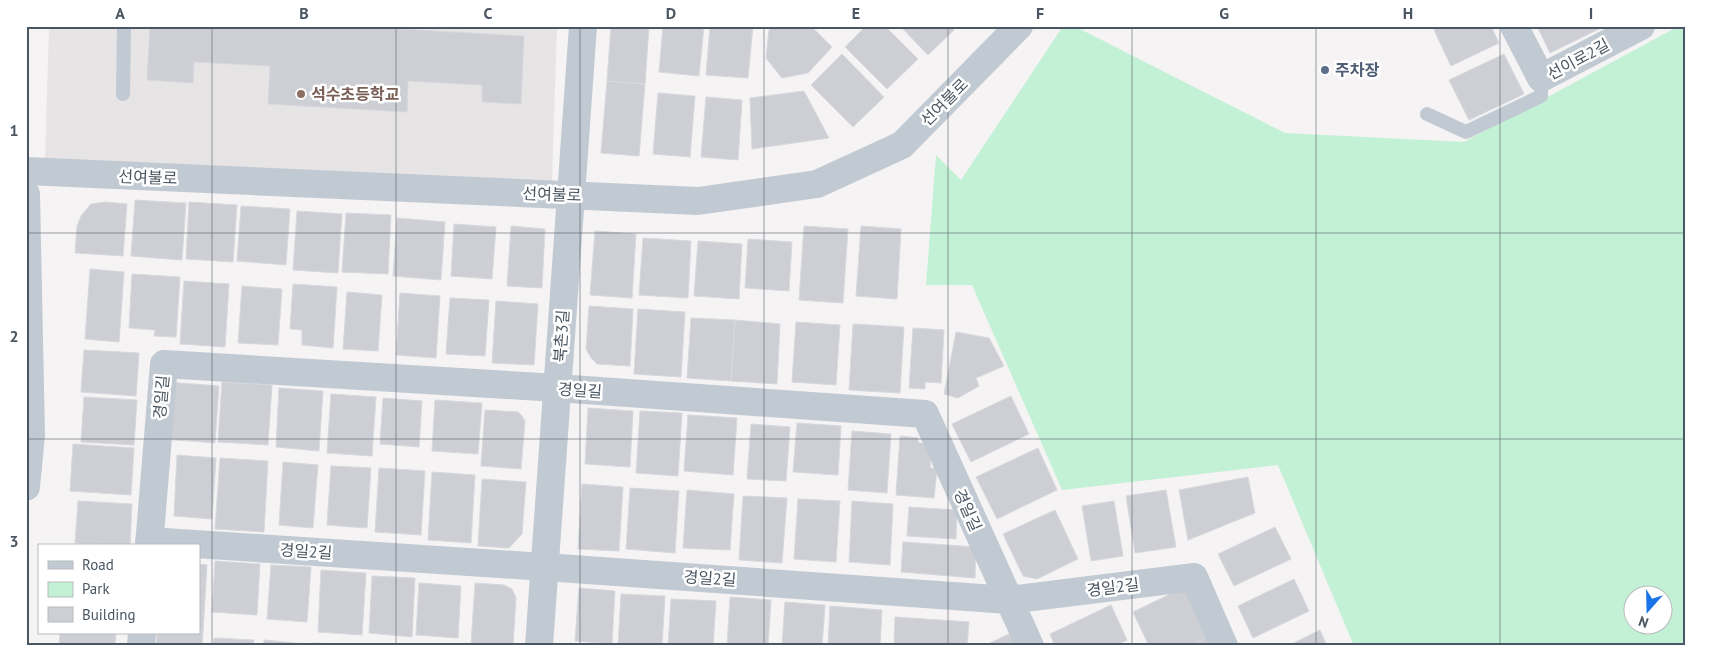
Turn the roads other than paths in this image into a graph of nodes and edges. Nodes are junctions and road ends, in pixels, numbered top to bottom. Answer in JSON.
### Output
{"nodes":[{"id":1,"x":124,"y":26,"type":"edge"},
{"id":2,"x":583,"y":26,"type":"edge"},
{"id":3,"x":1020,"y":26,"type":"edge"},
{"id":4,"x":1514,"y":26,"type":"edge"},
{"id":5,"x":1641,"y":26,"type":"edge"},
{"id":6,"x":1541,"y":78,"type":"junction"},
{"id":7,"x":123,"y":94,"type":"dead end"},
{"id":8,"x":1427,"y":114,"type":"dead end"},
{"id":9,"x":26,"y":171,"type":"edge"},
{"id":10,"x":26,"y":194,"type":"edge"},
{"id":11,"x":571,"y":195,"type":"junction"},
{"id":12,"x":557,"y":388,"type":"junction"},
{"id":13,"x":26,"y":487,"type":"edge"},
{"id":14,"x":149,"y":543,"type":"edge"},
{"id":15,"x":166,"y":544,"type":"edge"},
{"id":16,"x":200,"y":546,"type":"edge"},
{"id":17,"x":544,"y":566,"type":"junction"},
{"id":18,"x":1009,"y":600,"type":"junction"},
{"id":19,"x":539,"y":646,"type":"edge"},
{"id":20,"x":1030,"y":646,"type":"edge"},
{"id":21,"x":1224,"y":646,"type":"edge"}],
"edges":[{"from":1,"to":7,"type":"lane"},
{"from":2,"to":11,"type":"street","name":"북촌3길"},
{"from":3,"to":11,"type":"street","name":"선여불로"},
{"from":4,"to":6,"type":"street","name":"선이로2길"},
{"from":5,"to":6,"type":"street","name":"선이로2길"},
{"from":6,"to":8,"type":"lane"},
{"from":9,"to":11,"type":"street","name":"선여불로"},
{"from":10,"to":13,"type":"street"},
{"from":11,"to":12,"type":"street","name":"북촌3길"},
{"from":12,"to":14,"type":"street","name":"경일길"},
{"from":12,"to":17,"type":"street","name":"북촌3길"},
{"from":12,"to":18,"type":"street","name":"경일길"},
{"from":14,"to":15,"type":"street","name":"경일2길"},
{"from":16,"to":17,"type":"street","name":"경일2길"},
{"from":17,"to":18,"type":"street","name":"경일2길"},
{"from":17,"to":19,"type":"street","name":"북촌3길"},
{"from":18,"to":20,"type":"street","name":"경일길"},
{"from":18,"to":21,"type":"street","name":"경일2길"}]}
